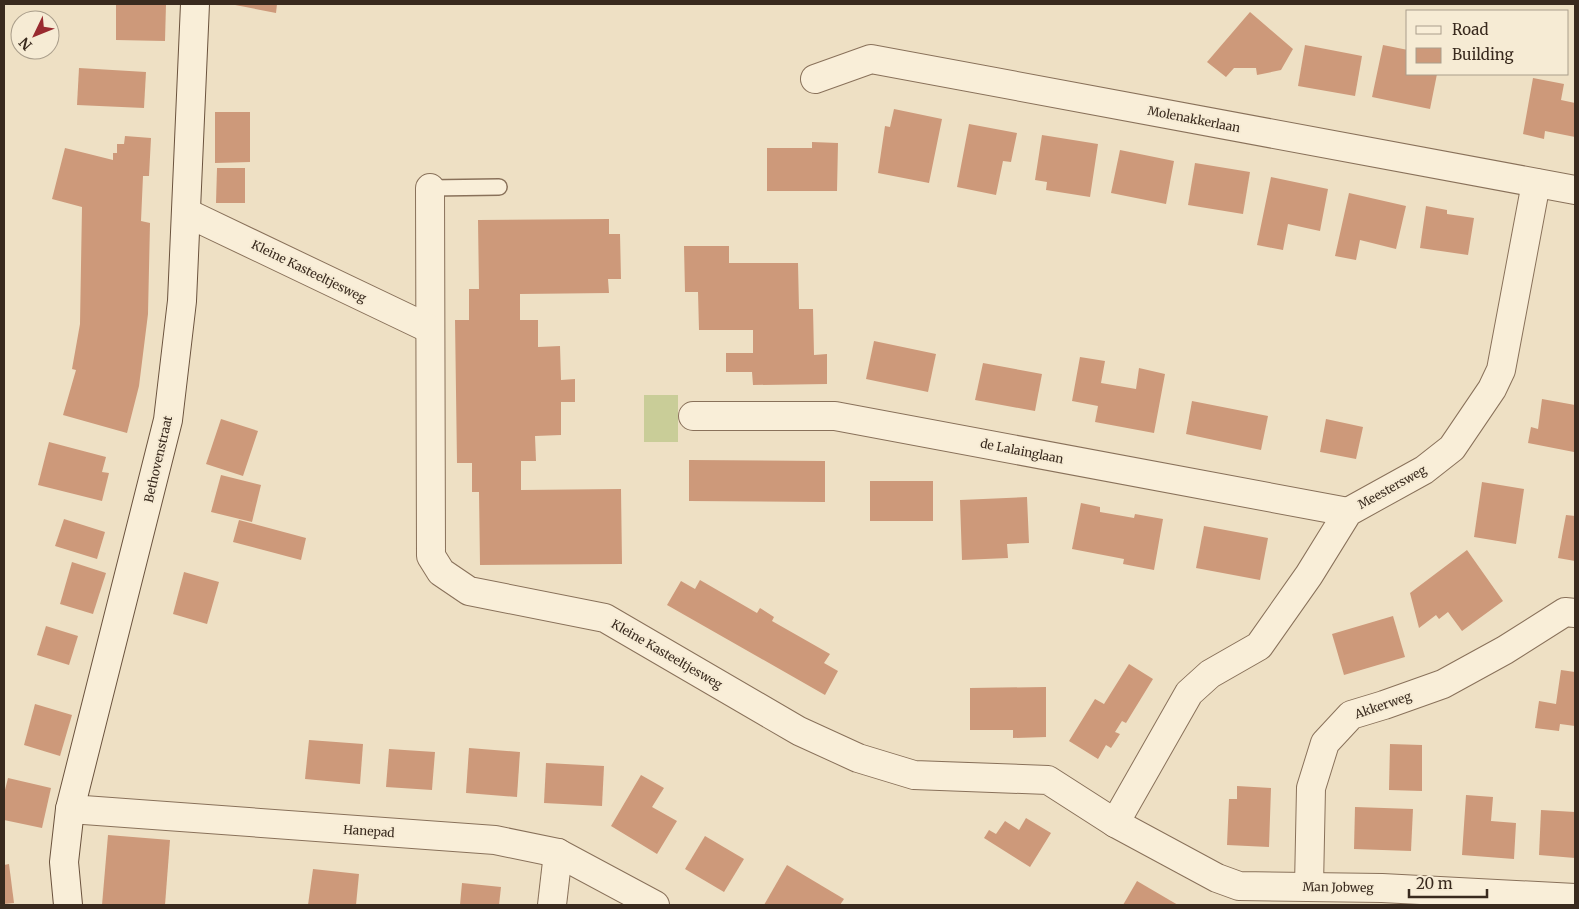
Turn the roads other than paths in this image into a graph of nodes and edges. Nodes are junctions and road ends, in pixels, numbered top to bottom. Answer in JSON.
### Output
{"nodes":[{"id":1,"x":195,"y":4,"type":"edge"},
{"id":2,"x":814,"y":78,"type":"dead end"},
{"id":3,"x":1536,"y":183,"type":"junction"},
{"id":4,"x":499,"y":187,"type":"dead end"},
{"id":5,"x":430,"y":188,"type":"joint"},
{"id":6,"x":1575,"y":190,"type":"edge"},
{"id":7,"x":187,"y":213,"type":"junction"},
{"id":8,"x":430,"y":329,"type":"junction"},
{"id":9,"x":694,"y":416,"type":"dead end"},
{"id":10,"x":1348,"y":512,"type":"junction"},
{"id":11,"x":1575,"y":613,"type":"edge"},
{"id":12,"x":70,"y":809,"type":"junction"},
{"id":13,"x":1115,"y":823,"type":"junction"},
{"id":14,"x":558,"y":853,"type":"junction"},
{"id":15,"x":1309,"y":886,"type":"junction"},
{"id":16,"x":1575,"y":898,"type":"edge"},
{"id":17,"x":68,"y":905,"type":"edge"},
{"id":18,"x":552,"y":905,"type":"edge"},
{"id":19,"x":655,"y":905,"type":"edge"}],
"edges":[{"from":1,"to":7,"type":"street","name":"Bethovenstraat"},
{"from":2,"to":3,"type":"street","name":"Molenakkerlaan"},
{"from":3,"to":6,"type":"street","name":"Molenakkerlaan"},
{"from":3,"to":10,"type":"street","name":"Meestersweg"},
{"from":4,"to":5,"type":"lane"},
{"from":5,"to":8,"type":"street","name":"Kleine Kasteeltjesweg"},
{"from":7,"to":8,"type":"street","name":"Kleine Kasteeltjesweg"},
{"from":7,"to":12,"type":"street","name":"Bethovenstraat"},
{"from":8,"to":13,"type":"street","name":"Kleine Kasteeltjesweg"},
{"from":9,"to":10,"type":"street","name":"de Lalainglaan"},
{"from":10,"to":13,"type":"street","name":"Meestersweg"},
{"from":11,"to":15,"type":"street","name":"Akkerweg"},
{"from":12,"to":14,"type":"street","name":"Hanepad"},
{"from":12,"to":17,"type":"street","name":"Bethovenstraat"},
{"from":13,"to":15,"type":"street","name":"Man Jobweg"},
{"from":14,"to":18,"type":"street"},
{"from":14,"to":19,"type":"street","name":"Hanepad"},
{"from":15,"to":16,"type":"street","name":"Man Jobweg"}]}
